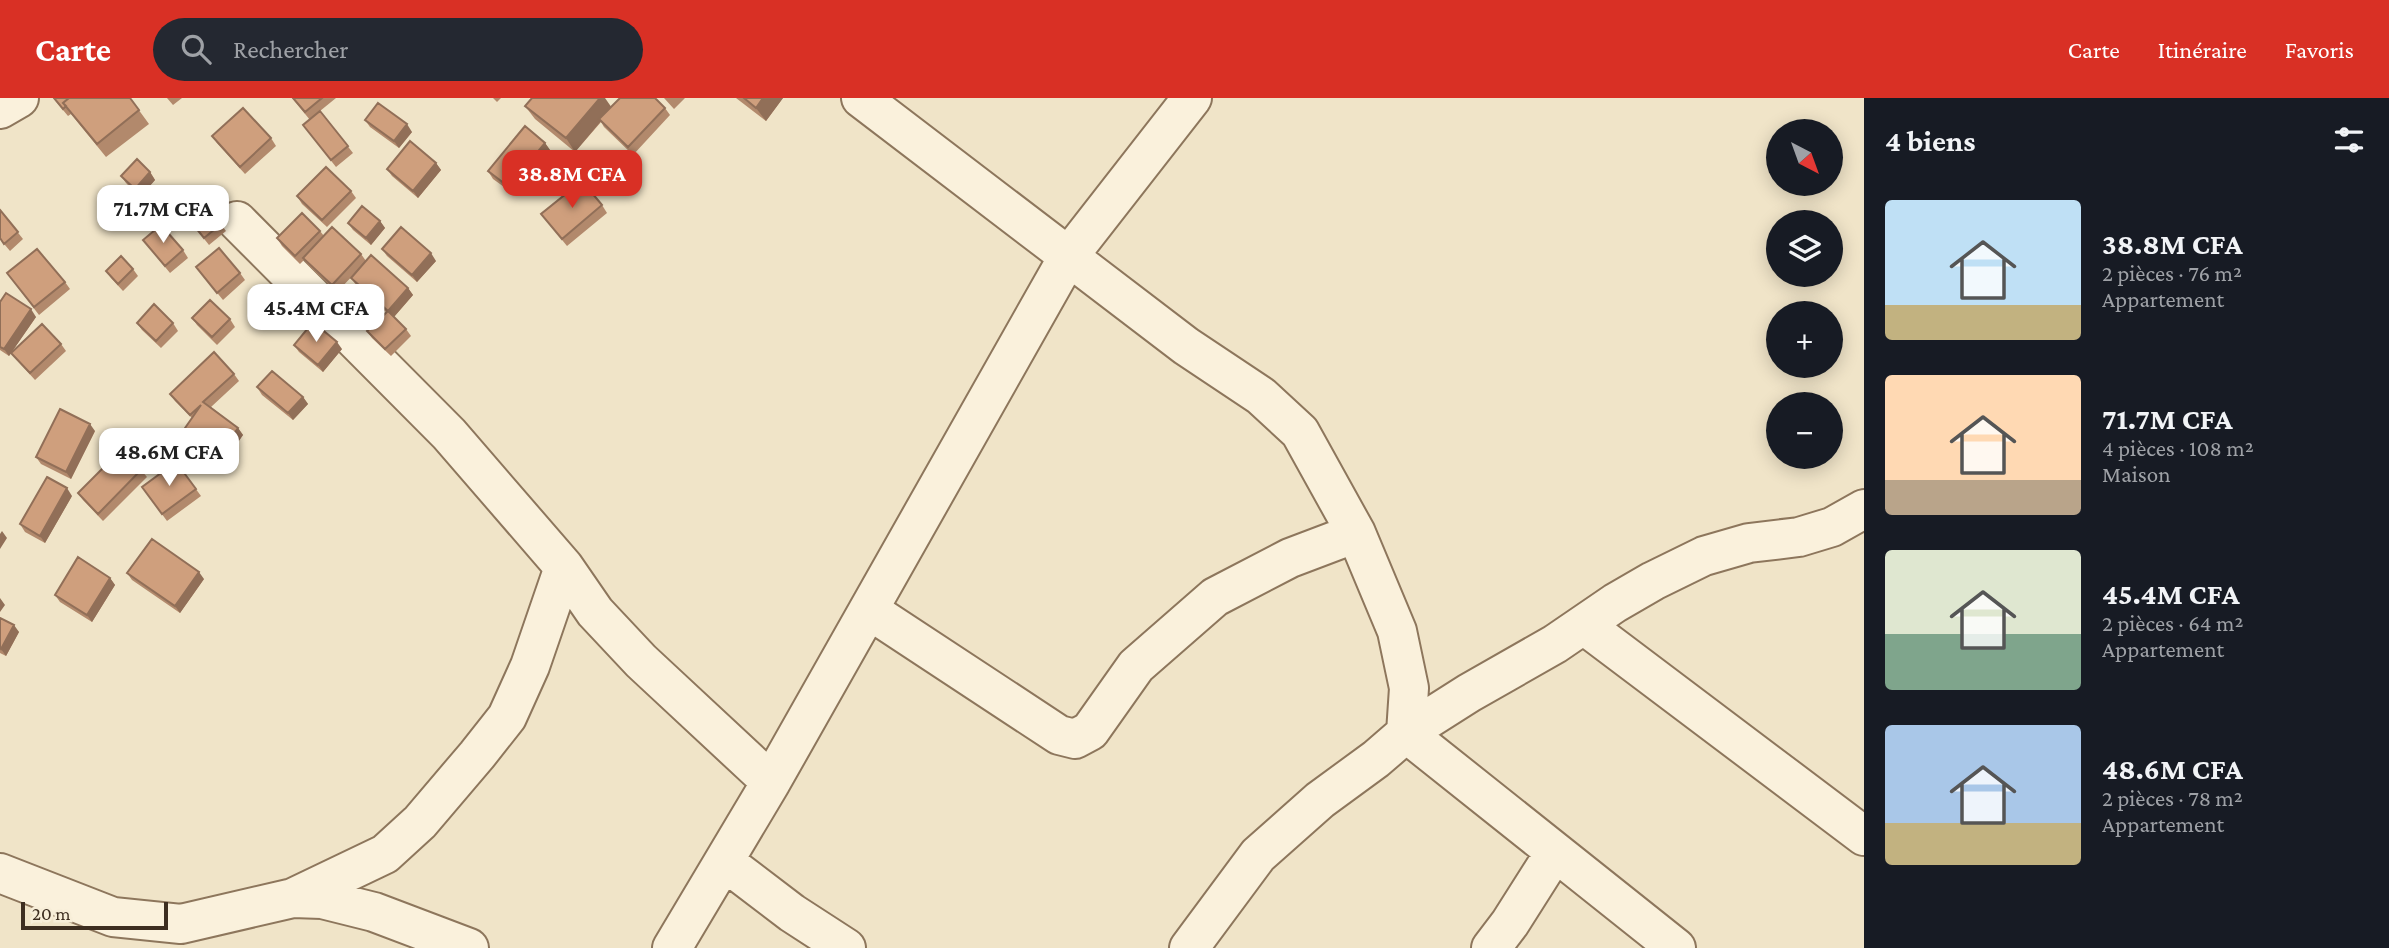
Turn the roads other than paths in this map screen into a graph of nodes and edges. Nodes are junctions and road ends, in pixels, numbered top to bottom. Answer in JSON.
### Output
{"nodes":[{"id":1,"x":19,"y":98,"type":"edge"},
{"id":2,"x":861,"y":98,"type":"edge"},
{"id":3,"x":1192,"y":98,"type":"edge"},
{"id":4,"x":0,"y":109,"type":"edge"},
{"id":5,"x":237,"y":221,"type":"dead end"},
{"id":6,"x":1068,"y":257,"type":"junction"},
{"id":7,"x":1864,"y":509,"type":"edge"},
{"id":8,"x":1356,"y":533,"type":"junction"},
{"id":9,"x":564,"y":567,"type":"junction"},
{"id":10,"x":869,"y":610,"type":"junction"},
{"id":11,"x":1584,"y":625,"type":"junction"},
{"id":12,"x":1406,"y":733,"type":"junction"},
{"id":13,"x":771,"y":782,"type":"junction"},
{"id":14,"x":1864,"y":836,"type":"edge"},
{"id":15,"x":1555,"y":852,"type":"junction"},
{"id":16,"x":725,"y":862,"type":"junction"},
{"id":17,"x":0,"y":873,"type":"edge"},
{"id":18,"x":293,"y":898,"type":"junction"},
{"id":19,"x":172,"y":936,"type":"edge"},
{"id":20,"x":469,"y":948,"type":"edge"},
{"id":21,"x":672,"y":948,"type":"edge"},
{"id":22,"x":846,"y":948,"type":"edge"},
{"id":23,"x":1189,"y":948,"type":"edge"},
{"id":24,"x":1491,"y":948,"type":"edge"},
{"id":25,"x":1676,"y":948,"type":"edge"}],
"edges":[{"from":1,"to":4,"type":"street"},
{"from":2,"to":6,"type":"street"},
{"from":3,"to":6,"type":"street"},
{"from":5,"to":9,"type":"street"},
{"from":6,"to":8,"type":"street"},
{"from":6,"to":10,"type":"street"},
{"from":7,"to":11,"type":"street"},
{"from":8,"to":10,"type":"street"},
{"from":8,"to":12,"type":"street"},
{"from":9,"to":13,"type":"street"},
{"from":9,"to":18,"type":"street"},
{"from":10,"to":13,"type":"street"},
{"from":11,"to":12,"type":"street"},
{"from":11,"to":14,"type":"street"},
{"from":12,"to":15,"type":"street"},
{"from":12,"to":23,"type":"street"},
{"from":13,"to":16,"type":"street"},
{"from":15,"to":24,"type":"street"},
{"from":15,"to":25,"type":"street"},
{"from":16,"to":21,"type":"street"},
{"from":16,"to":22,"type":"street"},
{"from":17,"to":19,"type":"street"},
{"from":18,"to":19,"type":"street"},
{"from":18,"to":20,"type":"street"}]}
